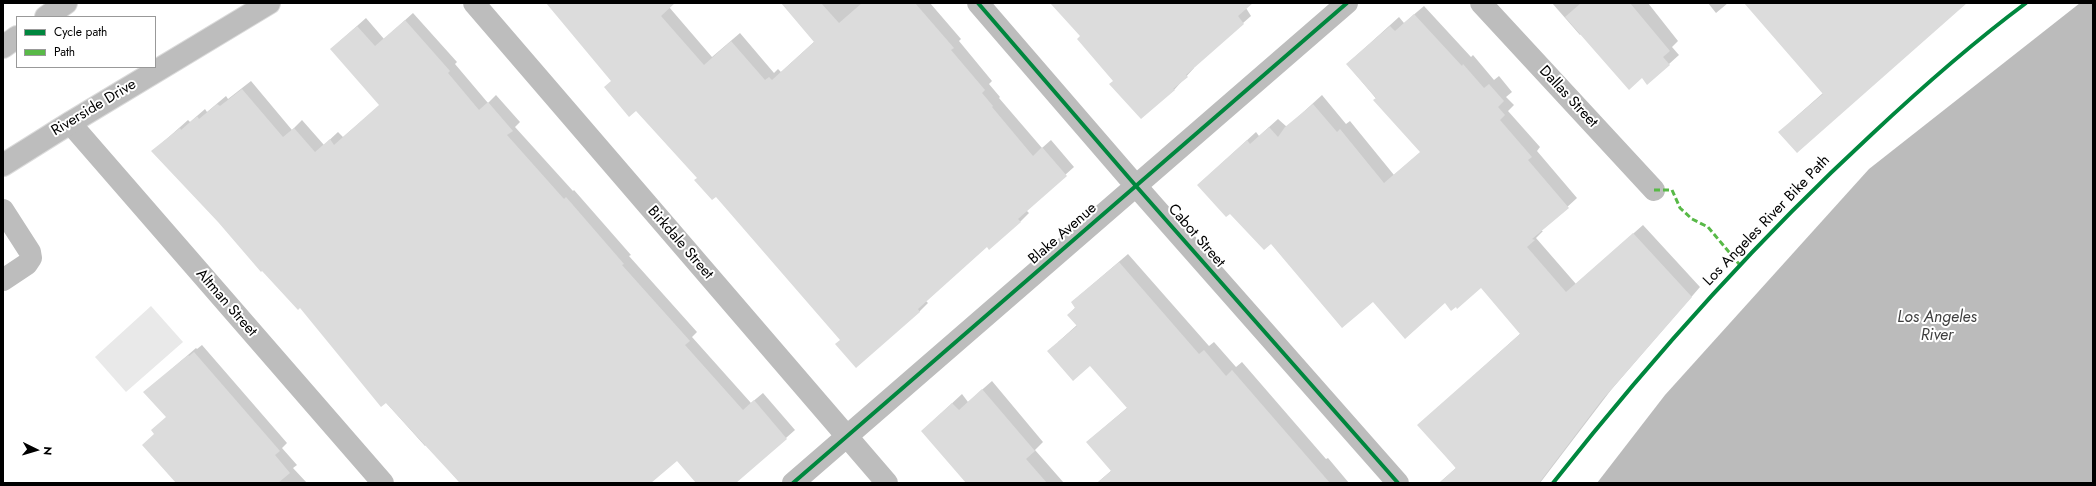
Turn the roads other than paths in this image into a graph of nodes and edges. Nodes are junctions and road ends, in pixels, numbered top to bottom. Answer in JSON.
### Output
{"nodes":[{"id":1,"x":66,"y":3,"type":"edge"},
{"id":2,"x":269,"y":3,"type":"edge"},
{"id":3,"x":474,"y":3,"type":"edge"},
{"id":4,"x":978,"y":3,"type":"edge"},
{"id":5,"x":1347,"y":3,"type":"edge"},
{"id":6,"x":1481,"y":3,"type":"edge"},
{"id":7,"x":47,"y":16,"type":"edge"},
{"id":8,"x":16,"y":38,"type":"edge"},
{"id":9,"x":3,"y":47,"type":"edge"},
{"id":10,"x":70,"y":123,"type":"junction"},
{"id":11,"x":3,"y":165,"type":"edge"},
{"id":12,"x":1136,"y":186,"type":"junction"},
{"id":13,"x":1654,"y":190,"type":"dead end"},
{"id":14,"x":3,"y":210,"type":"edge"},
{"id":15,"x":3,"y":280,"type":"edge"},
{"id":16,"x":846,"y":437,"type":"junction"},
{"id":17,"x":383,"y":483,"type":"edge"},
{"id":18,"x":793,"y":483,"type":"edge"},
{"id":19,"x":887,"y":483,"type":"edge"},
{"id":20,"x":1398,"y":483,"type":"edge"}],
"edges":[{"from":1,"to":7,"type":"main road"},
{"from":2,"to":10,"type":"main road","name":"Riverside Drive"},
{"from":3,"to":16,"type":"main road","name":"Birkdale Street"},
{"from":4,"to":12,"type":"main road","name":"Cabot Street"},
{"from":5,"to":12,"type":"main road","name":"Blake Avenue"},
{"from":6,"to":13,"type":"main road","name":"Dallas Street"},
{"from":8,"to":9,"type":"main road"},
{"from":10,"to":11,"type":"main road","name":"Riverside Drive"},
{"from":10,"to":17,"type":"main road","name":"Altman Street"},
{"from":12,"to":16,"type":"main road","name":"Blake Avenue"},
{"from":12,"to":20,"type":"main road","name":"Cabot Street"},
{"from":14,"to":15,"type":"main road"},
{"from":16,"to":18,"type":"main road","name":"Blake Avenue"},
{"from":16,"to":19,"type":"main road","name":"Birkdale Street"}]}
